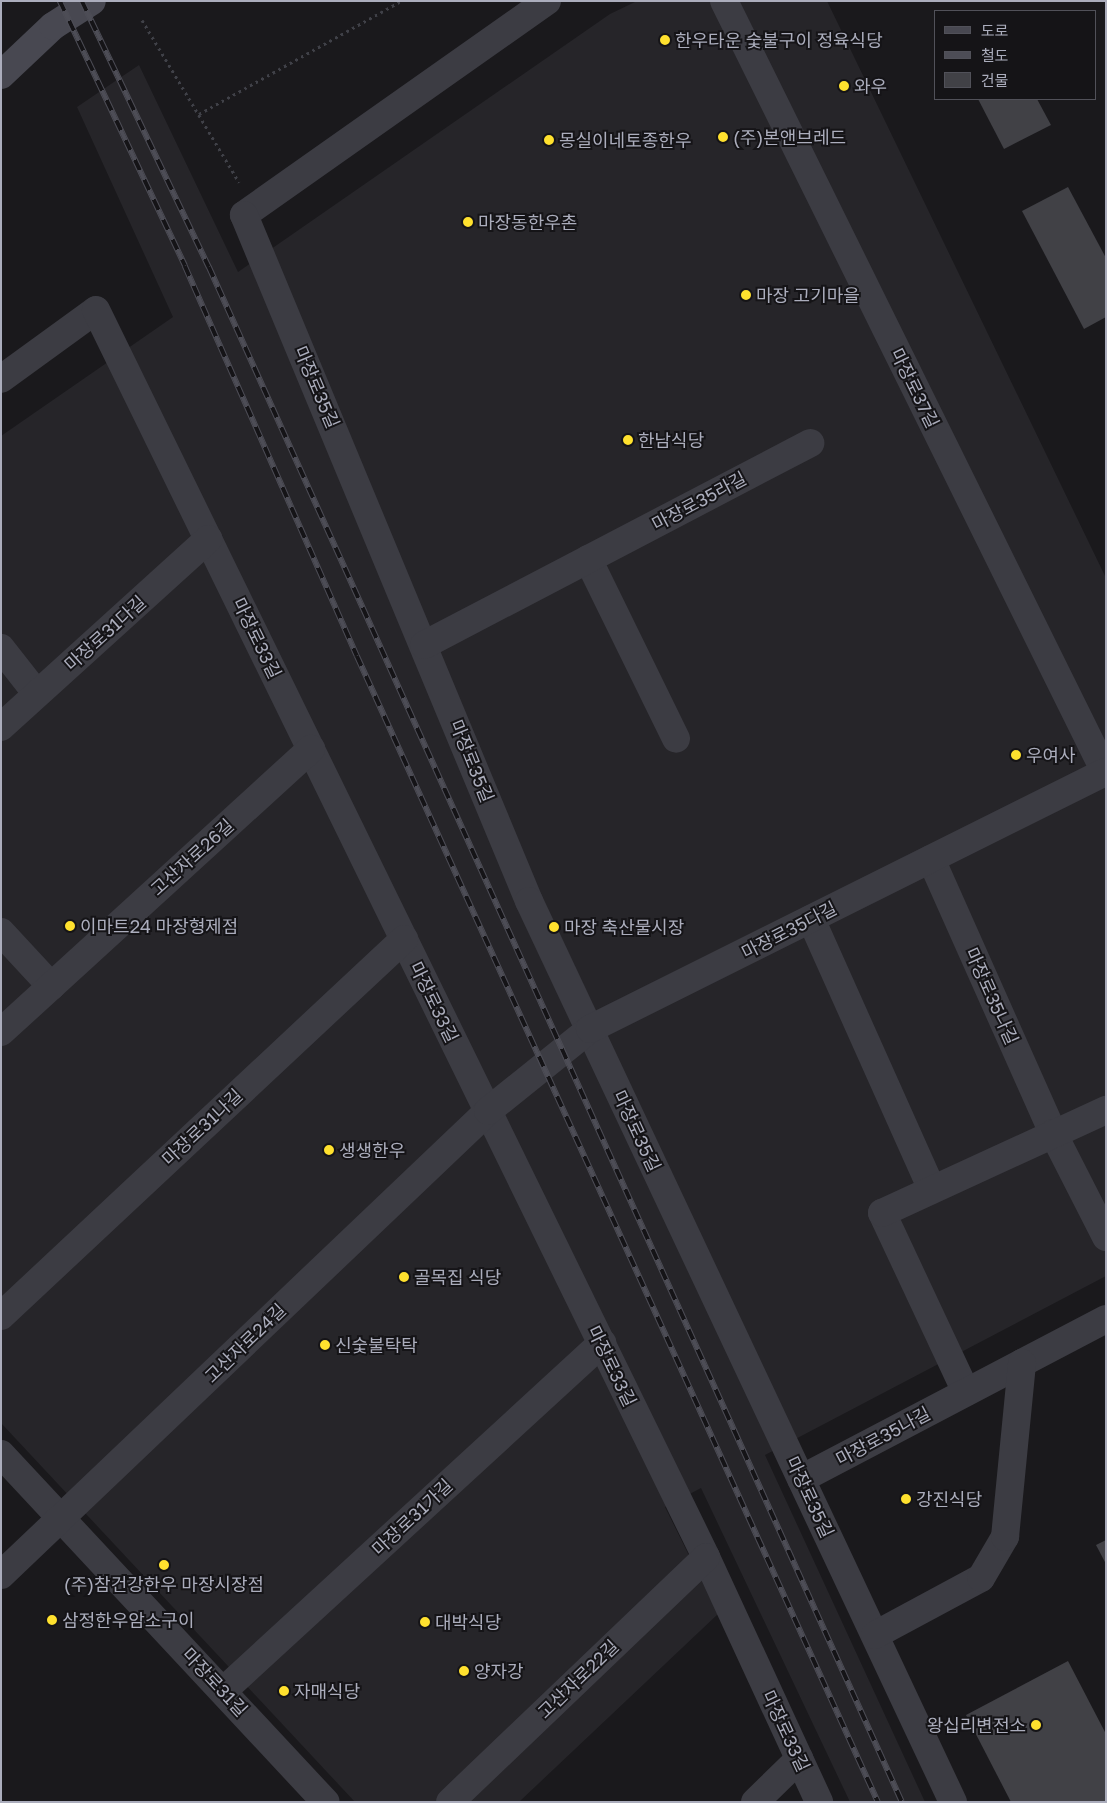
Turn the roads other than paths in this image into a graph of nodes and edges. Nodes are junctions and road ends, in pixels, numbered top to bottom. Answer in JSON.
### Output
{"nodes":[{"id":1,"x":92,"y":1,"type":"edge"},
{"id":2,"x":547,"y":1,"type":"edge"},
{"id":3,"x":724,"y":1,"type":"edge"},
{"id":4,"x":1,"y":74,"type":"edge"},
{"id":5,"x":1,"y":379,"type":"edge"},
{"id":6,"x":810,"y":443,"type":"dead end"},
{"id":7,"x":208,"y":539,"type":"junction"},
{"id":8,"x":588,"y":559,"type":"junction"},
{"id":9,"x":424,"y":645,"type":"junction"},
{"id":10,"x":1,"y":648,"type":"edge"},
{"id":11,"x":37,"y":694,"type":"junction"},
{"id":12,"x":1,"y":727,"type":"edge"},
{"id":13,"x":676,"y":739,"type":"dead end"},
{"id":14,"x":311,"y":749,"type":"junction"},
{"id":15,"x":1105,"y":773,"type":"edge"},
{"id":16,"x":931,"y":858,"type":"junction"},
{"id":17,"x":811,"y":919,"type":"junction"},
{"id":18,"x":1,"y":932,"type":"edge"},
{"id":19,"x":404,"y":938,"type":"junction"},
{"id":20,"x":51,"y":986,"type":"junction"},
{"id":21,"x":590,"y":1030,"type":"junction"},
{"id":22,"x":1,"y":1032,"type":"edge"},
{"id":23,"x":488,"y":1110,"type":"junction"},
{"id":24,"x":1106,"y":1110,"type":"edge"},
{"id":25,"x":1053,"y":1133,"type":"junction"},
{"id":26,"x":932,"y":1190,"type":"junction"},
{"id":27,"x":1106,"y":1237,"type":"edge"},
{"id":28,"x":1,"y":1316,"type":"edge"},
{"id":29,"x":1106,"y":1319,"type":"edge"},
{"id":30,"x":602,"y":1343,"type":"junction"},
{"id":31,"x":1022,"y":1363,"type":"junction"},
{"id":32,"x":966,"y":1392,"type":"junction"},
{"id":33,"x":1,"y":1454,"type":"edge"},
{"id":34,"x":801,"y":1479,"type":"junction"},
{"id":35,"x":62,"y":1517,"type":"junction"},
{"id":36,"x":706,"y":1557,"type":"junction"},
{"id":37,"x":1,"y":1575,"type":"edge"},
{"id":38,"x":875,"y":1635,"type":"junction"},
{"id":39,"x":223,"y":1691,"type":"junction"},
{"id":40,"x":799,"y":1759,"type":"junction"},
{"id":41,"x":326,"y":1802,"type":"edge"},
{"id":42,"x":450,"y":1802,"type":"edge"},
{"id":43,"x":755,"y":1802,"type":"edge"},
{"id":44,"x":819,"y":1802,"type":"edge"},
{"id":45,"x":953,"y":1802,"type":"edge"}],
"edges":[{"from":1,"to":4,"type":"main road"},
{"from":2,"to":9,"type":"street","name":"마장로35길"},
{"from":3,"to":15,"type":"street","name":"마장로37길"},
{"from":5,"to":7,"type":"street","name":"마장로33길"},
{"from":6,"to":8,"type":"street","name":"마장로35라길"},
{"from":7,"to":11,"type":"street","name":"마장로31다길"},
{"from":7,"to":14,"type":"street","name":"마장로33길"},
{"from":8,"to":9,"type":"street","name":"마장로35라길"},
{"from":8,"to":13,"type":"street"},
{"from":9,"to":21,"type":"street","name":"마장로35길"},
{"from":10,"to":11,"type":"street"},
{"from":11,"to":12,"type":"street","name":"마장로31다길"},
{"from":14,"to":19,"type":"street","name":"마장로33길"},
{"from":14,"to":20,"type":"street","name":"고산자로26길"},
{"from":15,"to":16,"type":"street","name":"마장로35다길"},
{"from":16,"to":17,"type":"street","name":"마장로35다길"},
{"from":16,"to":25,"type":"street","name":"마장로35나길"},
{"from":17,"to":21,"type":"street","name":"마장로35다길"},
{"from":17,"to":26,"type":"street"},
{"from":18,"to":20,"type":"street"},
{"from":19,"to":23,"type":"street","name":"마장로33길"},
{"from":19,"to":28,"type":"street","name":"마장로31나길"},
{"from":20,"to":22,"type":"street","name":"고산자로26길"},
{"from":21,"to":23,"type":"street","name":"마장로35다길"},
{"from":21,"to":34,"type":"street","name":"마장로35길"},
{"from":23,"to":30,"type":"street","name":"마장로33길"},
{"from":23,"to":35,"type":"street","name":"고산자로24길"},
{"from":24,"to":25,"type":"street"},
{"from":25,"to":26,"type":"street"},
{"from":25,"to":27,"type":"street","name":"마장로35나길"},
{"from":26,"to":32,"type":"street"},
{"from":29,"to":31,"type":"street","name":"마장로35나길"},
{"from":30,"to":36,"type":"street","name":"마장로33길"},
{"from":30,"to":39,"type":"street","name":"마장로31가길"},
{"from":31,"to":32,"type":"street","name":"마장로35나길"},
{"from":31,"to":38,"type":"street"},
{"from":32,"to":34,"type":"street","name":"마장로35나길"},
{"from":33,"to":35,"type":"street","name":"마장로31길"},
{"from":34,"to":38,"type":"street","name":"마장로35길"},
{"from":35,"to":37,"type":"street","name":"고산자로24길"},
{"from":35,"to":39,"type":"street","name":"마장로31길"},
{"from":36,"to":40,"type":"street","name":"마장로33길"},
{"from":36,"to":42,"type":"street","name":"고산자로22길"},
{"from":38,"to":45,"type":"street","name":"마장로35길"},
{"from":39,"to":41,"type":"street","name":"마장로31길"},
{"from":40,"to":43,"type":"street"},
{"from":40,"to":44,"type":"street","name":"마장로33길"}]}
